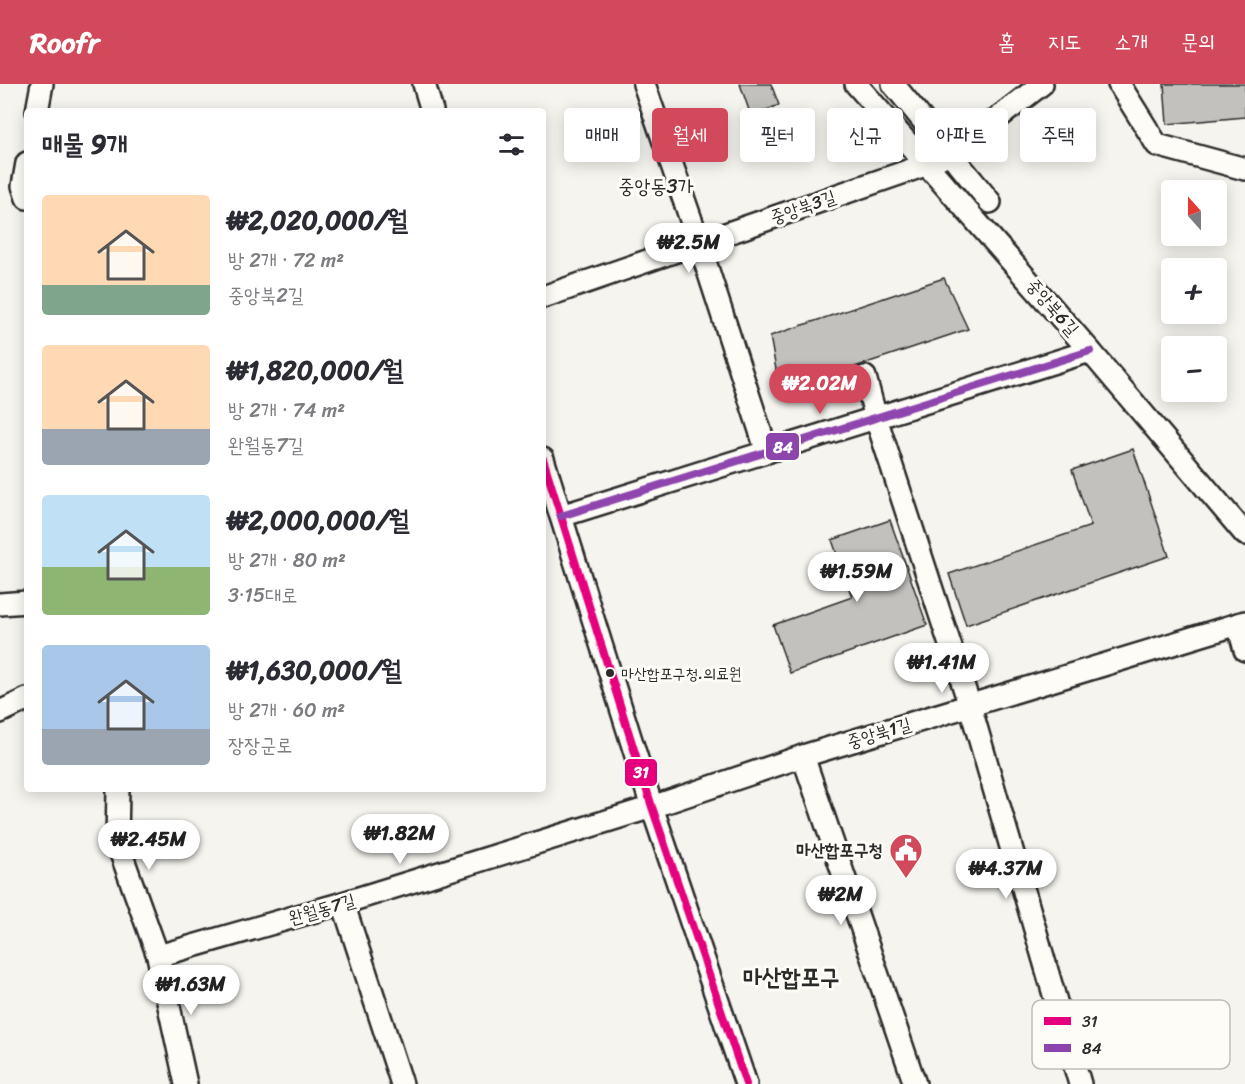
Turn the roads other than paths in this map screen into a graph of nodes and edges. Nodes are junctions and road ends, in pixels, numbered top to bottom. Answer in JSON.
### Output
{"nodes":[{"id":1,"x":42,"y":84,"type":"edge"},
{"id":2,"x":424,"y":84,"type":"edge"},
{"id":3,"x":644,"y":84,"type":"edge"},
{"id":4,"x":856,"y":84,"type":"edge"},
{"id":5,"x":893,"y":84,"type":"edge"},
{"id":6,"x":1119,"y":84,"type":"edge"},
{"id":7,"x":1033,"y":87,"type":"edge"},
{"id":8,"x":38,"y":108,"type":"edge"},
{"id":9,"x":431,"y":108,"type":"edge"},
{"id":10,"x":1008,"y":108,"type":"edge"},
{"id":11,"x":915,"y":111,"type":"edge"},
{"id":12,"x":932,"y":162,"type":"edge"},
{"id":13,"x":957,"y":162,"type":"edge"},
{"id":14,"x":928,"y":164,"type":"junction"},
{"id":15,"x":1245,"y":169,"type":"edge"},
{"id":16,"x":990,"y":202,"type":"dead end"},
{"id":17,"x":699,"y":243,"type":"junction"},
{"id":18,"x":546,"y":296,"type":"edge"},
{"id":19,"x":1090,"y":351,"type":"junction"},
{"id":20,"x":865,"y":377,"type":"dead end"},
{"id":21,"x":876,"y":418,"type":"junction"},
{"id":22,"x":767,"y":452,"type":"junction"},
{"id":23,"x":546,"y":468,"type":"edge"},
{"id":24,"x":561,"y":516,"type":"junction"},
{"id":25,"x":1245,"y":534,"type":"edge"},
{"id":26,"x":24,"y":602,"type":"edge"},
{"id":27,"x":0,"y":604,"type":"edge"},
{"id":28,"x":1242,"y":623,"type":"edge"},
{"id":29,"x":1245,"y":650,"type":"edge"},
{"id":30,"x":24,"y":700,"type":"edge"},
{"id":31,"x":970,"y":706,"type":"junction"},
{"id":32,"x":0,"y":712,"type":"edge"},
{"id":33,"x":803,"y":756,"type":"junction"},
{"id":34,"x":118,"y":792,"type":"edge"},
{"id":35,"x":652,"y":807,"type":"junction"},
{"id":36,"x":343,"y":903,"type":"junction"},
{"id":37,"x":158,"y":956,"type":"junction"},
{"id":38,"x":1056,"y":1000,"type":"edge"},
{"id":39,"x":1076,"y":1069,"type":"edge"},
{"id":40,"x":186,"y":1084,"type":"edge"},
{"id":41,"x":402,"y":1084,"type":"edge"},
{"id":42,"x":746,"y":1084,"type":"edge"},
{"id":43,"x":915,"y":1084,"type":"edge"},
{"id":44,"x":1080,"y":1084,"type":"edge"}],
"edges":[{"from":1,"to":8,"type":"street"},
{"from":2,"to":9,"type":"street"},
{"from":3,"to":17,"type":"street"},
{"from":4,"to":14,"type":"street","name":"중앙북6길"},
{"from":5,"to":11,"type":"street"},
{"from":6,"to":15,"type":"street"},
{"from":7,"to":10,"type":"street","name":"중앙북3길"},
{"from":12,"to":14,"type":"street","name":"중앙북3길"},
{"from":13,"to":16,"type":"street"},
{"from":14,"to":17,"type":"street","name":"중앙북3길"},
{"from":14,"to":19,"type":"street","name":"중앙북6길"},
{"from":17,"to":18,"type":"street","name":"중앙북3길"},
{"from":17,"to":22,"type":"street"},
{"from":19,"to":21,"type":"street"},
{"from":19,"to":25,"type":"street","name":"중앙북6길"},
{"from":20,"to":21,"type":"street"},
{"from":21,"to":22,"type":"street"},
{"from":21,"to":31,"type":"street"},
{"from":22,"to":24,"type":"street"},
{"from":23,"to":24,"type":"street"},
{"from":24,"to":35,"type":"street"},
{"from":26,"to":27,"type":"street"},
{"from":28,"to":29,"type":"street"},
{"from":28,"to":31,"type":"street","name":"중앙북1길"},
{"from":30,"to":32,"type":"street"},
{"from":31,"to":33,"type":"street","name":"중앙북1길"},
{"from":31,"to":38,"type":"street"},
{"from":33,"to":35,"type":"street","name":"중앙북1길"},
{"from":33,"to":43,"type":"street"},
{"from":34,"to":37,"type":"street"},
{"from":35,"to":36,"type":"street","name":"완월동7길"},
{"from":35,"to":42,"type":"street"},
{"from":36,"to":37,"type":"street","name":"완월동7길"},
{"from":36,"to":41,"type":"street"},
{"from":37,"to":40,"type":"street"},
{"from":39,"to":44,"type":"street"}]}
